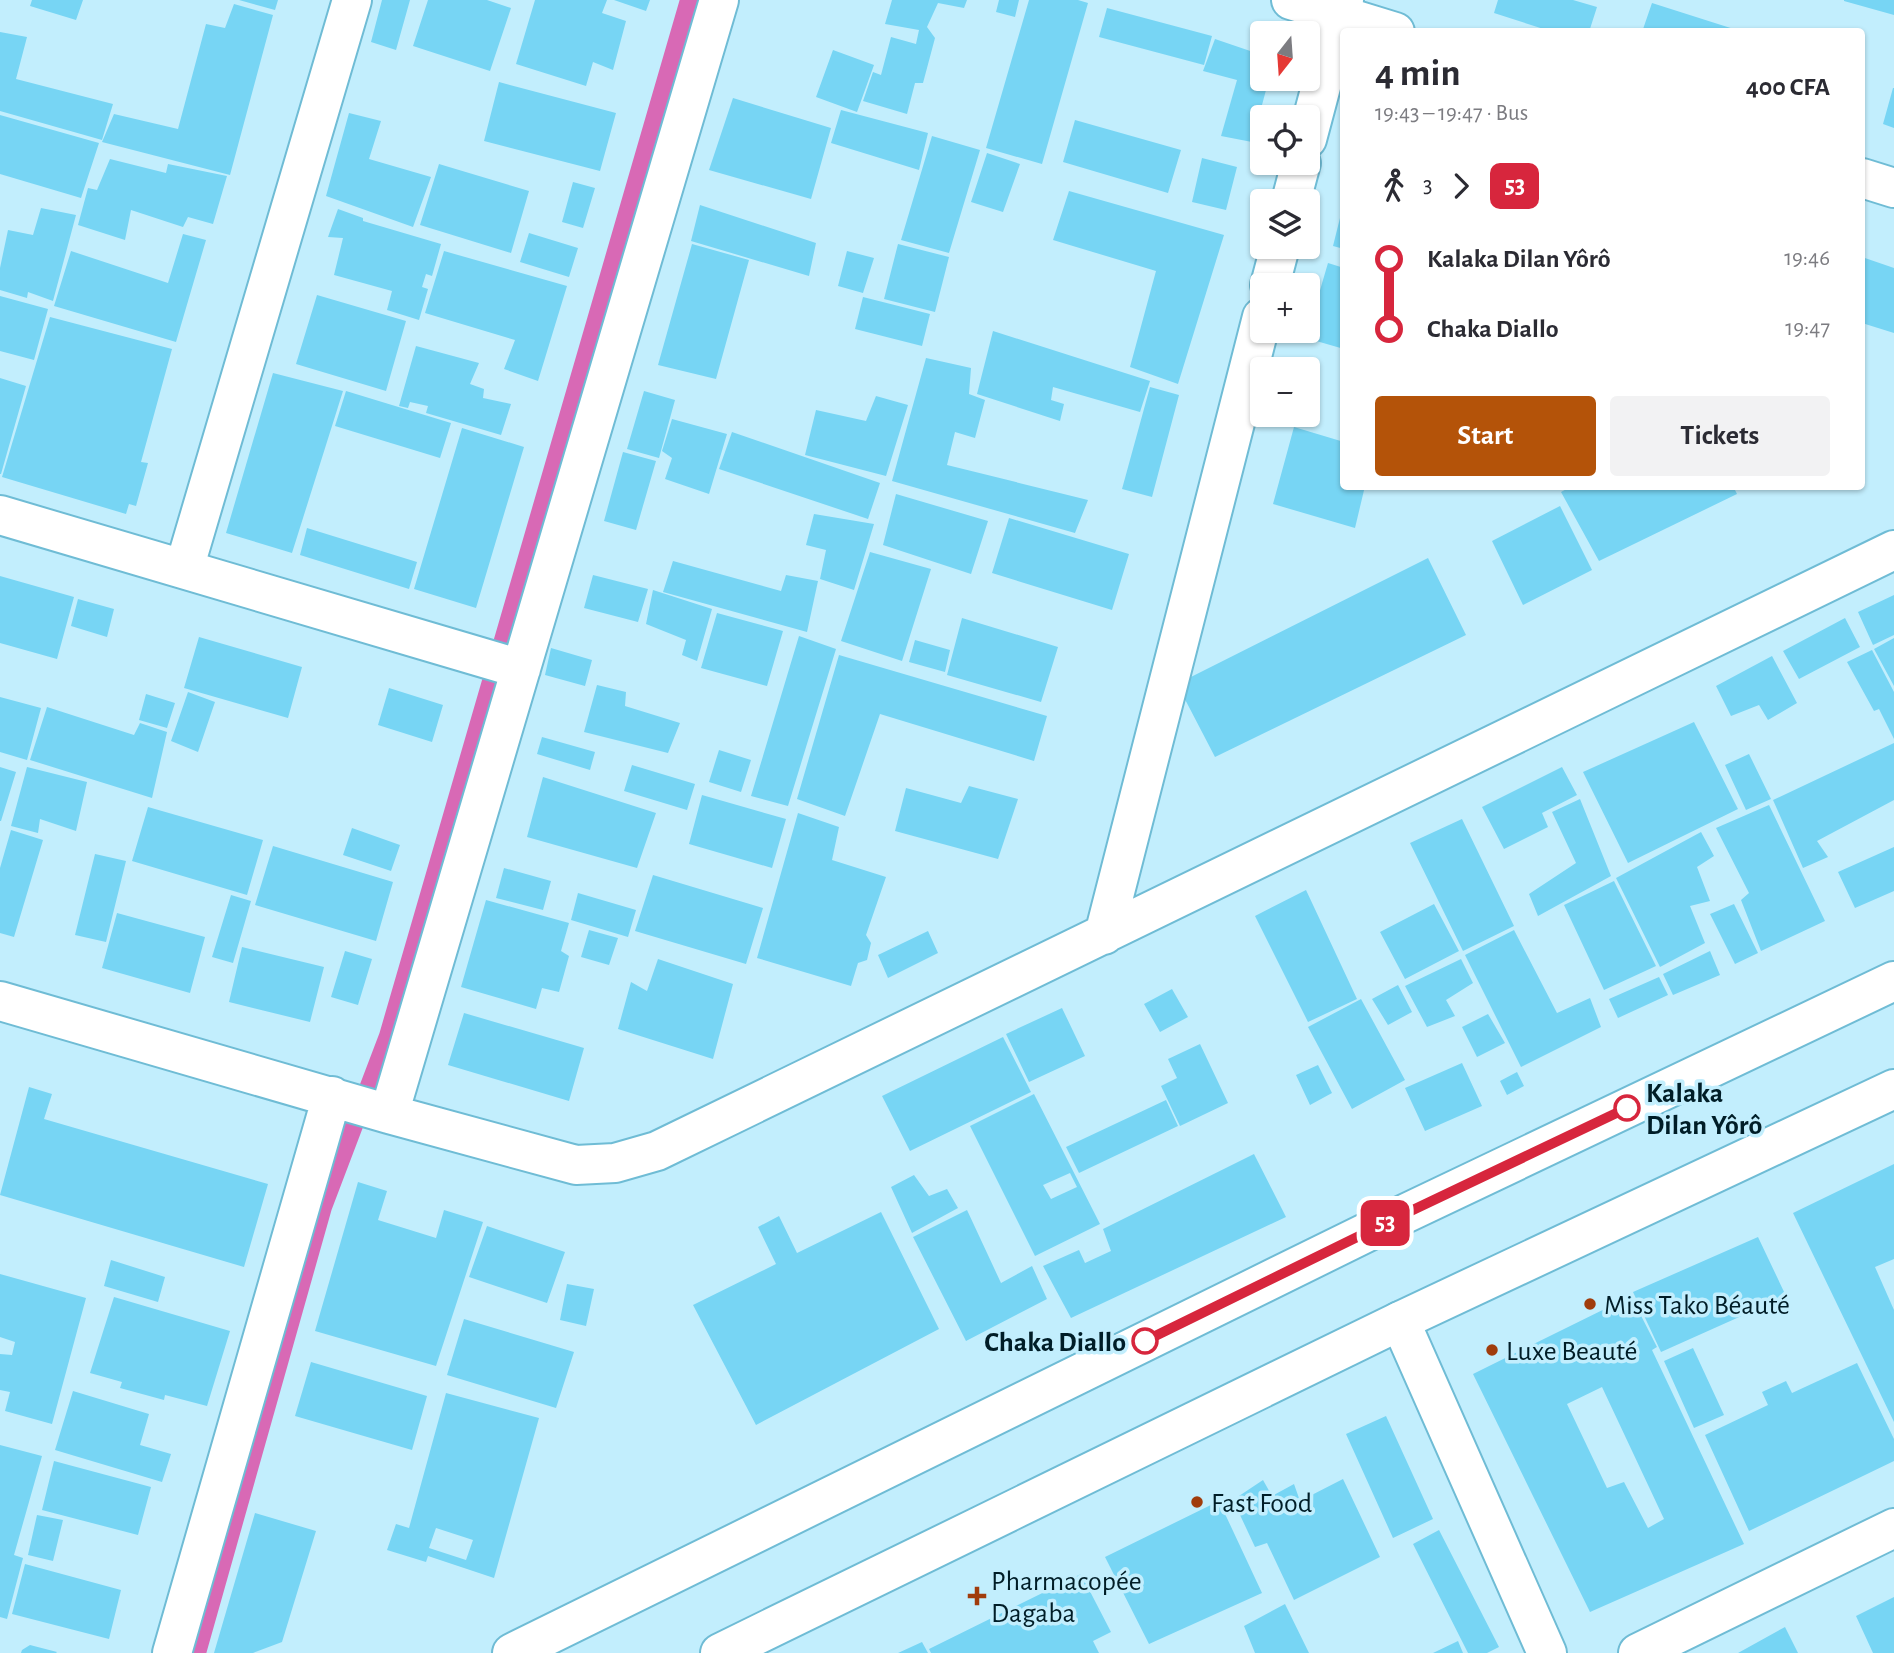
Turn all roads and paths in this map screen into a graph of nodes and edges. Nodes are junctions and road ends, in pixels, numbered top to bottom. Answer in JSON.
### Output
{"nodes":[{"id":1,"x":352,"y":0,"type":"edge"},
{"id":2,"x":719,"y":0,"type":"edge"},
{"id":3,"x":1291,"y":0,"type":"edge"},
{"id":4,"x":1342,"y":7,"type":"edge"},
{"id":5,"x":1387,"y":28,"type":"edge"},
{"id":6,"x":1316,"y":105,"type":"edge"},
{"id":7,"x":1865,"y":179,"type":"edge"},
{"id":8,"x":1894,"y":188,"type":"edge"},
{"id":9,"x":1255,"y":343,"type":"edge"},
{"id":10,"x":0,"y":516,"type":"edge"},
{"id":11,"x":1894,"y":550,"type":"edge"},
{"id":12,"x":184,"y":569,"type":"junction"},
{"id":13,"x":521,"y":668,"type":"junction"},
{"id":14,"x":1104,"y":935,"type":"junction"},
{"id":15,"x":1894,"y":981,"type":"edge"},
{"id":16,"x":0,"y":1001,"type":"edge"},
{"id":17,"x":1894,"y":1089,"type":"edge"},
{"id":18,"x":332,"y":1096,"type":"junction"},
{"id":19,"x":389,"y":1114,"type":"junction"},
{"id":20,"x":1400,"y":1321,"type":"junction"},
{"id":21,"x":1894,"y":1528,"type":"edge"},
{"id":22,"x":172,"y":1653,"type":"edge"},
{"id":23,"x":512,"y":1653,"type":"edge"},
{"id":24,"x":720,"y":1653,"type":"edge"},
{"id":25,"x":1547,"y":1653,"type":"edge"},
{"id":26,"x":1638,"y":1653,"type":"edge"}],
"edges":[{"from":1,"to":12,"type":"street"},
{"from":2,"to":13,"type":"street"},
{"from":3,"to":4,"type":"street"},
{"from":4,"to":5,"type":"street"},
{"from":4,"to":6,"type":"street"},
{"from":7,"to":8,"type":"street"},
{"from":9,"to":14,"type":"street"},
{"from":10,"to":12,"type":"street"},
{"from":11,"to":14,"type":"street"},
{"from":12,"to":13,"type":"street"},
{"from":13,"to":19,"type":"street"},
{"from":14,"to":19,"type":"street"},
{"from":15,"to":23,"type":"street"},
{"from":16,"to":18,"type":"street"},
{"from":17,"to":20,"type":"street"},
{"from":18,"to":19,"type":"street"},
{"from":18,"to":22,"type":"street"},
{"from":20,"to":24,"type":"street"},
{"from":20,"to":25,"type":"street"},
{"from":21,"to":26,"type":"street"}]}
